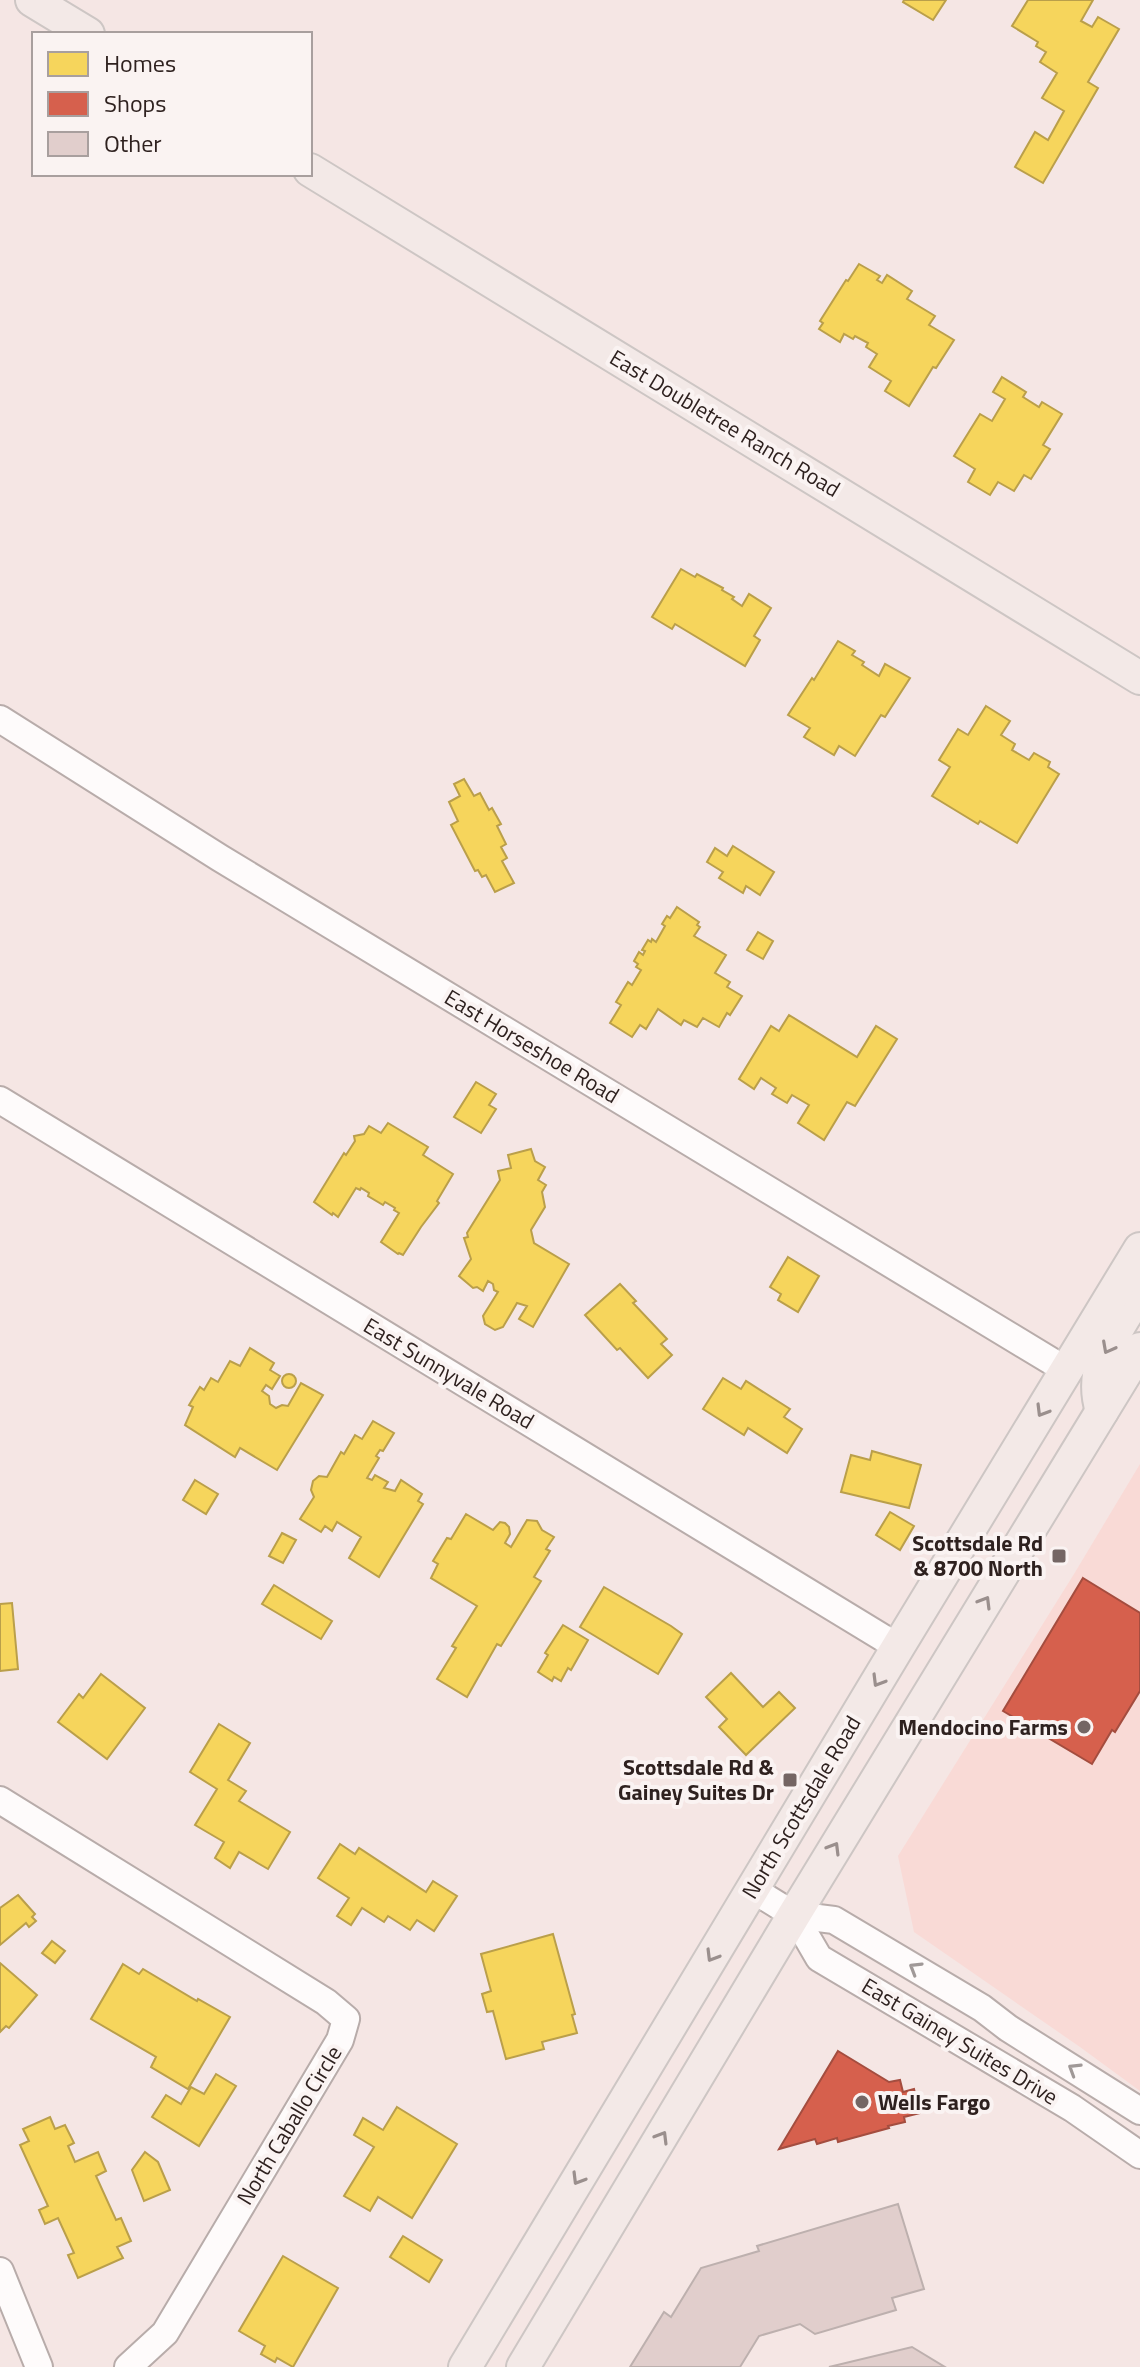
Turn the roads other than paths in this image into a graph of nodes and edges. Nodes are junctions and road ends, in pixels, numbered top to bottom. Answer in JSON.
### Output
{"nodes":[{"id":1,"x":32,"y":0,"type":"edge"},
{"id":2,"x":85,"y":32,"type":"edge"},
{"id":3,"x":312,"y":171,"type":"edge"},
{"id":4,"x":1140,"y":678,"type":"edge"},
{"id":5,"x":0,"y":719,"type":"edge"},
{"id":6,"x":0,"y":1100,"type":"edge"},
{"id":7,"x":1140,"y":1249,"type":"edge"},
{"id":8,"x":1140,"y":1291,"type":"edge"},
{"id":9,"x":1140,"y":1349,"type":"edge"},
{"id":10,"x":1066,"y":1370,"type":"junction"},
{"id":11,"x":1102,"y":1411,"type":"junction"},
{"id":12,"x":898,"y":1647,"type":"junction"},
{"id":13,"x":0,"y":1800,"type":"edge"},
{"id":14,"x":752,"y":1889,"type":"junction"},
{"id":15,"x":794,"y":1915,"type":"junction"},
{"id":16,"x":1140,"y":2111,"type":"edge"},
{"id":17,"x":1140,"y":2155,"type":"edge"},
{"id":18,"x":0,"y":2271,"type":"edge"},
{"id":19,"x":498,"y":2313,"type":"junction"},
{"id":20,"x":39,"y":2367,"type":"edge"},
{"id":21,"x":128,"y":2367,"type":"edge"},
{"id":22,"x":465,"y":2367,"type":"edge"},
{"id":23,"x":483,"y":2367,"type":"edge"},
{"id":24,"x":523,"y":2367,"type":"edge"}],
"edges":[{"from":1,"to":2,"type":"main road"},
{"from":3,"to":4,"type":"main road","name":"East Doubletree Ranch Road"},
{"from":5,"to":10,"type":"street","name":"East Horseshoe Road"},
{"from":6,"to":12,"type":"street","name":"East Sunnyvale Road"},
{"from":7,"to":10,"type":"main road","name":"North Scottsdale Road"},
{"from":8,"to":11,"type":"main road","one_way":true},
{"from":9,"to":11,"type":"main road"},
{"from":10,"to":12,"type":"main road","name":"North Scottsdale Road","one_way":true},
{"from":15,"to":11,"type":"main road","one_way":true},
{"from":12,"to":14,"type":"main road","name":"North Scottsdale Road","one_way":true},
{"from":13,"to":21,"type":"street","name":"North Caballo Circle"},
{"from":14,"to":15,"type":"street","name":"East Gainey Suites Drive"},
{"from":14,"to":19,"type":"main road","name":"North Scottsdale Road","one_way":true},
{"from":16,"to":15,"type":"street","name":"East Gainey Suites Drive","one_way":true},
{"from":15,"to":17,"type":"street","name":"East Gainey Suites Drive"},
{"from":24,"to":15,"type":"main road","one_way":true},
{"from":18,"to":20,"type":"street"},
{"from":19,"to":22,"type":"main road","name":"North Scottsdale Road"},
{"from":19,"to":23,"type":"main road"}]}
